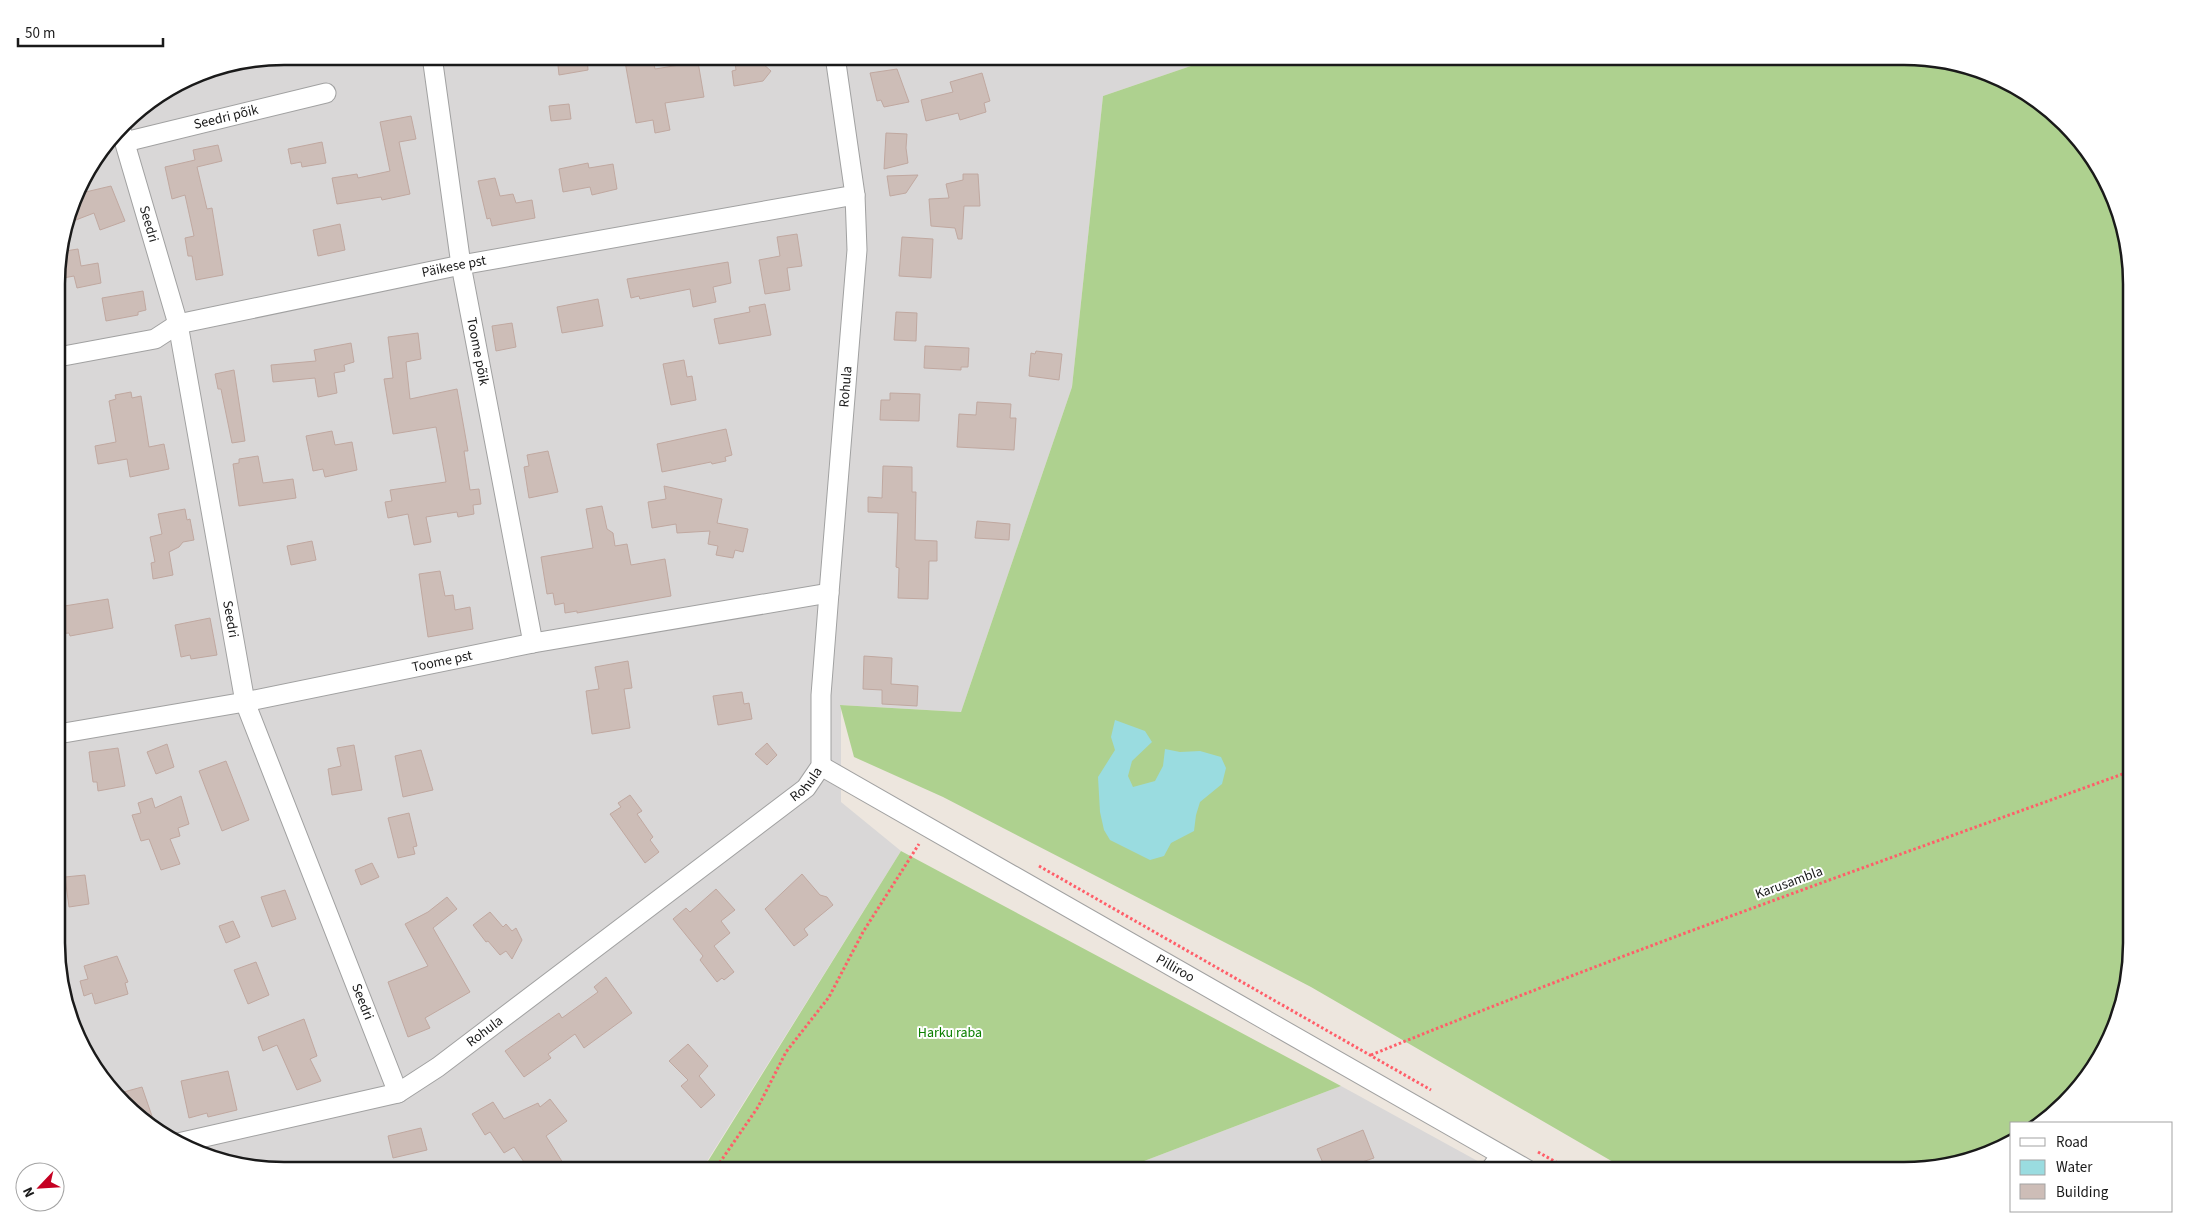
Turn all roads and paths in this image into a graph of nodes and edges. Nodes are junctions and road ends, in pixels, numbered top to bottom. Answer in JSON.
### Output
{"nodes":[{"id":1,"x":433,"y":65,"type":"edge"},
{"id":2,"x":836,"y":65,"type":"edge"},
{"id":3,"x":326,"y":93,"type":"dead end"},
{"id":4,"x":123,"y":136,"type":"edge"},
{"id":5,"x":855,"y":195,"type":"junction"},
{"id":6,"x":461,"y":265,"type":"junction"},
{"id":7,"x":178,"y":324,"type":"junction"},
{"id":8,"x":65,"y":355,"type":"edge"},
{"id":9,"x":829,"y":593,"type":"junction"},
{"id":10,"x":533,"y":644,"type":"junction"},
{"id":11,"x":245,"y":702,"type":"junction"},
{"id":12,"x":65,"y":733,"type":"edge"},
{"id":13,"x":821,"y":766,"type":"junction"},
{"id":14,"x":2123,"y":775,"type":"edge"},
{"id":15,"x":930,"y":828,"type":"junction"},
{"id":16,"x":1370,"y":1056,"type":"dead end"},
{"id":17,"x":398,"y":1093,"type":"junction"},
{"id":18,"x":190,"y":1140,"type":"edge"},
{"id":19,"x":1501,"y":1154,"type":"junction"},
{"id":20,"x":720,"y":1162,"type":"edge"},
{"id":21,"x":1496,"y":1162,"type":"edge"},
{"id":22,"x":1514,"y":1162,"type":"edge"}],
"edges":[{"from":1,"to":6,"type":"street","name":"Toome põik"},
{"from":2,"to":5,"type":"street","name":"Rohula"},
{"from":3,"to":4,"type":"street","name":"Seedri põik"},
{"from":4,"to":7,"type":"street","name":"Seedri"},
{"from":5,"to":6,"type":"street","name":"Päikese pst"},
{"from":5,"to":9,"type":"street","name":"Rohula"},
{"from":6,"to":7,"type":"street","name":"Päikese pst"},
{"from":6,"to":10,"type":"street","name":"Toome põik"},
{"from":7,"to":8,"type":"street","name":"Päikese pst"},
{"from":7,"to":11,"type":"street","name":"Seedri"},
{"from":9,"to":10,"type":"street","name":"Toome pst"},
{"from":9,"to":13,"type":"street","name":"Rohula"},
{"from":10,"to":11,"type":"street","name":"Toome pst"},
{"from":11,"to":12,"type":"street","name":"Toome pst"},
{"from":11,"to":17,"type":"street","name":"Seedri"},
{"from":13,"to":15,"type":"street","name":"Pilliroo"},
{"from":13,"to":17,"type":"street","name":"Rohula"},
{"from":14,"to":16,"type":"path","name":"Karusambla"},
{"from":15,"to":19,"type":"street","name":"Pilliroo"},
{"from":15,"to":20,"type":"path"},
{"from":17,"to":18,"type":"street","name":"Rohula"},
{"from":19,"to":21,"type":"street"},
{"from":19,"to":22,"type":"street","name":"Pilliroo"}]}
